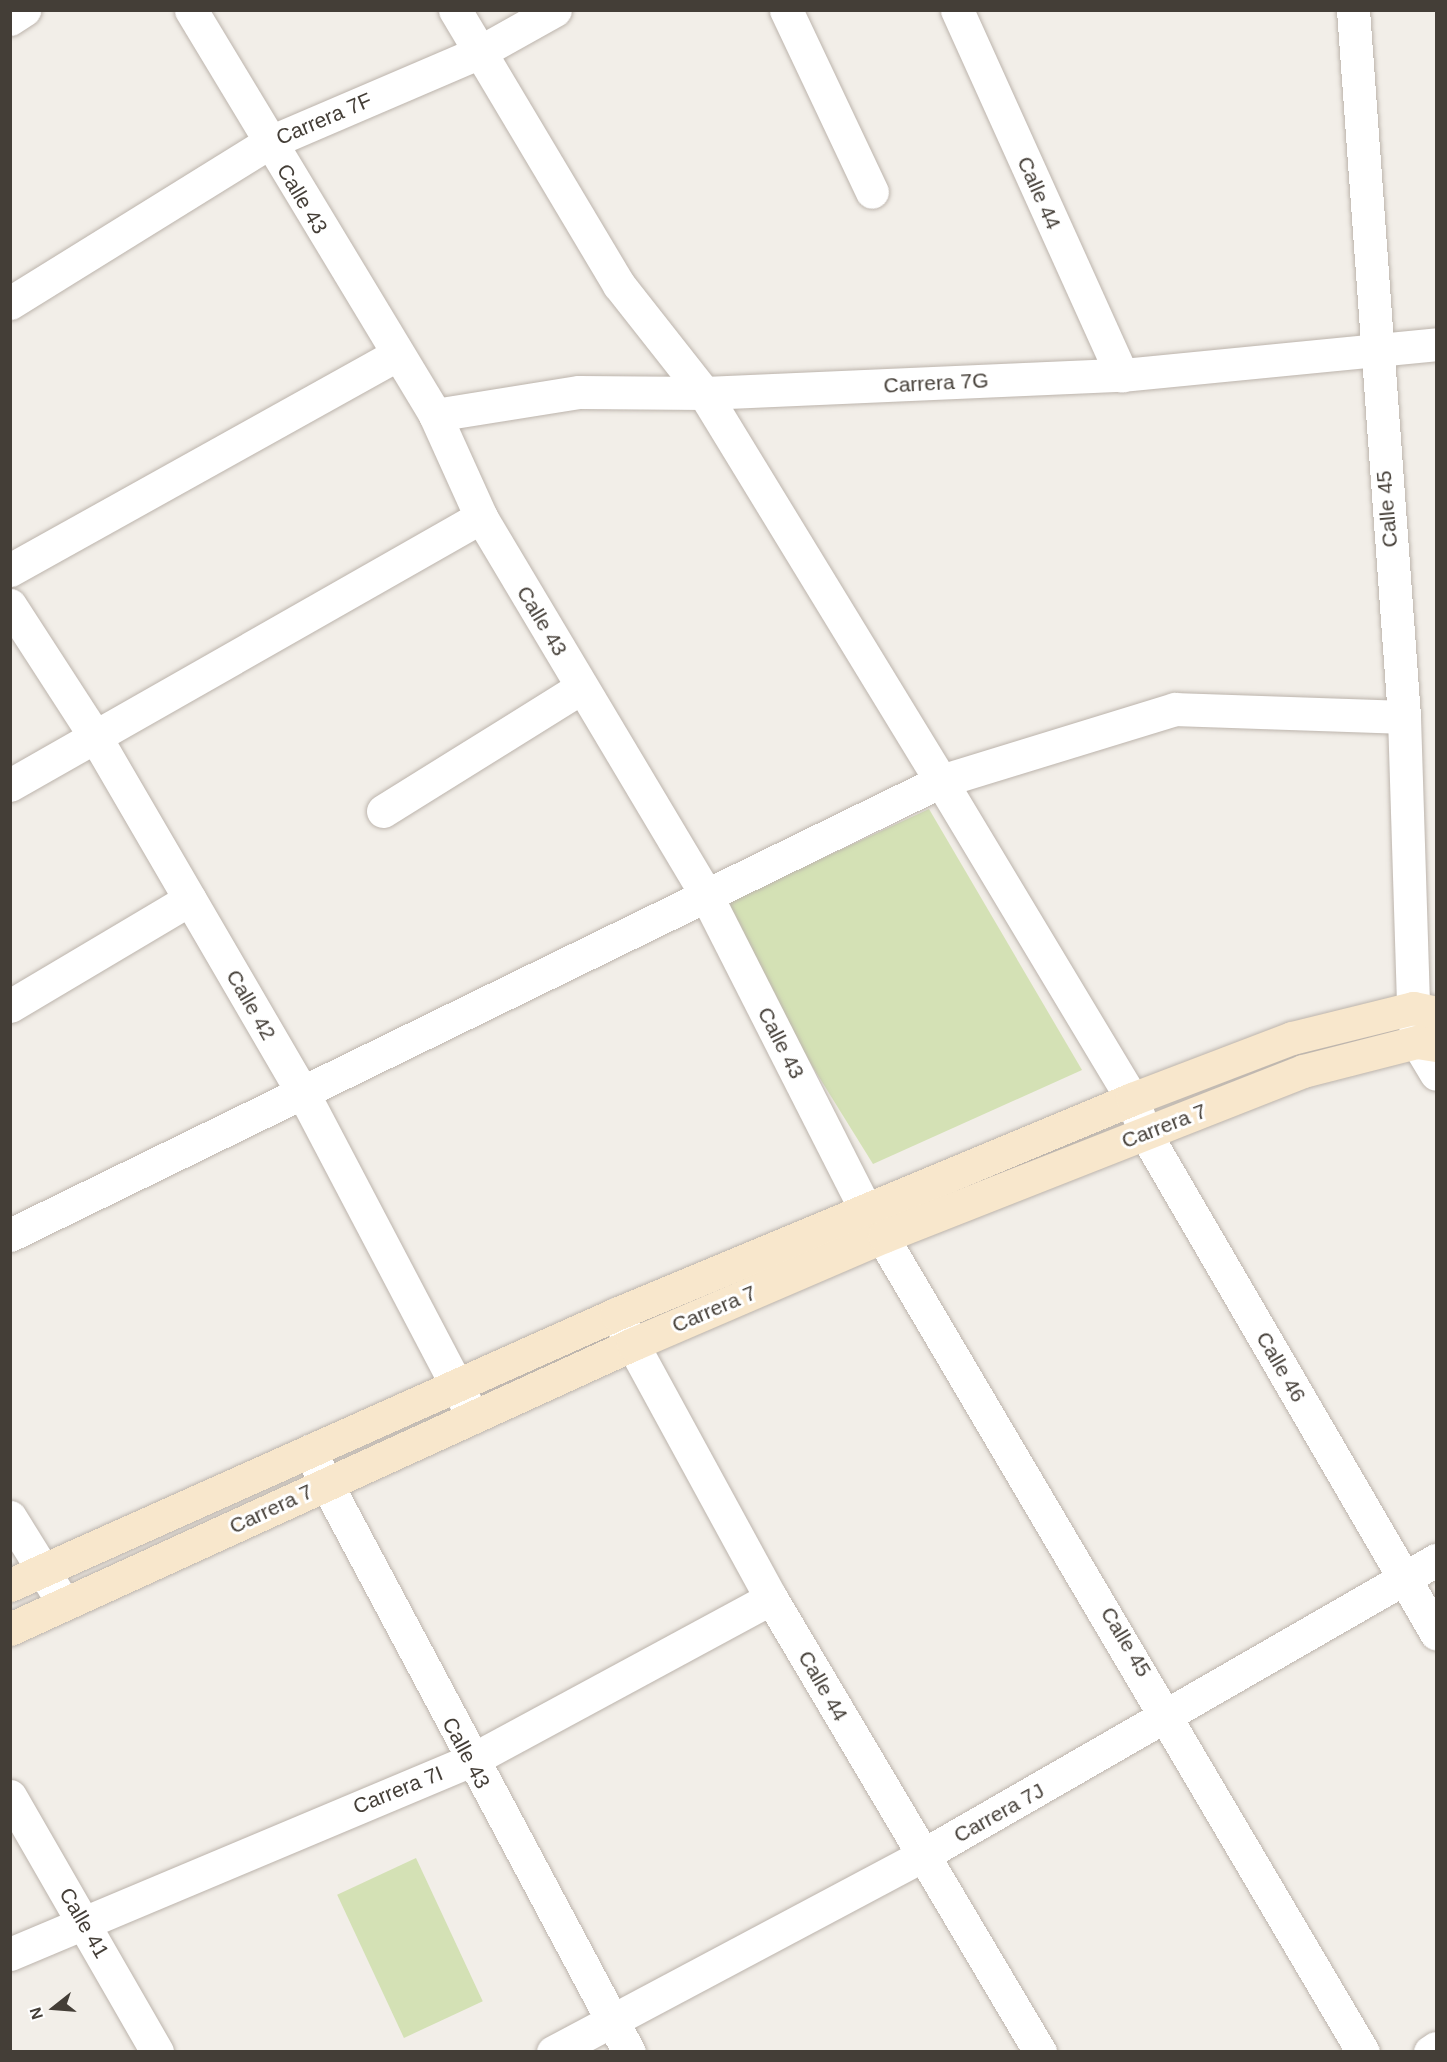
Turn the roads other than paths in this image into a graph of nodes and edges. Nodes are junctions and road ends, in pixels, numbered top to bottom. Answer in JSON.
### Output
{"nodes":[{"id":1,"x":24,"y":10,"type":"edge"},
{"id":2,"x":191,"y":10,"type":"edge"},
{"id":3,"x":455,"y":10,"type":"edge"},
{"id":4,"x":555,"y":10,"type":"edge"},
{"id":5,"x":786,"y":10,"type":"edge"},
{"id":6,"x":957,"y":10,"type":"edge"},
{"id":7,"x":1353,"y":10,"type":"edge"},
{"id":8,"x":10,"y":19,"type":"edge"},
{"id":9,"x":478,"y":53,"type":"junction"},
{"id":10,"x":268,"y":143,"type":"junction"},
{"id":11,"x":872,"y":192,"type":"dead end"},
{"id":12,"x":10,"y":303,"type":"edge"},
{"id":13,"x":1437,"y":344,"type":"edge"},
{"id":14,"x":1373,"y":349,"type":"junction"},
{"id":15,"x":397,"y":355,"type":"junction"},
{"id":16,"x":1122,"y":375,"type":"junction"},
{"id":17,"x":704,"y":393,"type":"junction"},
{"id":18,"x":435,"y":415,"type":"junction"},
{"id":19,"x":481,"y":518,"type":"junction"},
{"id":20,"x":10,"y":570,"type":"edge"},
{"id":21,"x":10,"y":605,"type":"edge"},
{"id":22,"x":582,"y":687,"type":"junction"},
{"id":23,"x":1404,"y":717,"type":"junction"},
{"id":24,"x":96,"y":738,"type":"junction"},
{"id":25,"x":941,"y":781,"type":"junction"},
{"id":26,"x":10,"y":785,"type":"edge"},
{"id":27,"x":383,"y":811,"type":"dead end"},
{"id":28,"x":706,"y":895,"type":"junction"},
{"id":29,"x":190,"y":899,"type":"junction"},
{"id":30,"x":10,"y":1006,"type":"edge"},
{"id":31,"x":1425,"y":1011,"type":"edge"},
{"id":32,"x":1427,"y":1043,"type":"edge"},
{"id":33,"x":1437,"y":1074,"type":"edge"},
{"id":34,"x":303,"y":1093,"type":"junction"},
{"id":35,"x":1131,"y":1099,"type":"junction"},
{"id":36,"x":1145,"y":1133,"type":"junction"},
{"id":37,"x":864,"y":1206,"type":"junction"},
{"id":38,"x":10,"y":1235,"type":"edge"},
{"id":39,"x":884,"y":1236,"type":"junction"},
{"id":40,"x":616,"y":1314,"type":"junction"},
{"id":41,"x":633,"y":1344,"type":"junction"},
{"id":42,"x":456,"y":1386,"type":"junction"},
{"id":43,"x":473,"y":1417,"type":"junction"},
{"id":44,"x":309,"y":1451,"type":"junction"},
{"id":45,"x":325,"y":1484,"type":"junction"},
{"id":46,"x":10,"y":1517,"type":"edge"},
{"id":47,"x":1437,"y":1560,"type":"edge"},
{"id":48,"x":43,"y":1570,"type":"junction"},
{"id":49,"x":1404,"y":1577,"type":"junction"},
{"id":50,"x":10,"y":1585,"type":"edge"},
{"id":51,"x":771,"y":1598,"type":"junction"},
{"id":52,"x":64,"y":1604,"type":"junction"},
{"id":53,"x":10,"y":1629,"type":"edge"},
{"id":54,"x":1437,"y":1633,"type":"edge"},
{"id":55,"x":1171,"y":1717,"type":"junction"},
{"id":56,"x":470,"y":1761,"type":"junction"},
{"id":57,"x":10,"y":1796,"type":"edge"},
{"id":58,"x":922,"y":1855,"type":"junction"},
{"id":59,"x":83,"y":1920,"type":"junction"},
{"id":60,"x":10,"y":1954,"type":"edge"},
{"id":61,"x":621,"y":2038,"type":"edge"},
{"id":62,"x":1437,"y":2048,"type":"edge"},
{"id":63,"x":157,"y":2052,"type":"edge"},
{"id":64,"x":553,"y":2052,"type":"edge"},
{"id":65,"x":1040,"y":2052,"type":"edge"},
{"id":66,"x":1363,"y":2052,"type":"edge"},
{"id":67,"x":1430,"y":2052,"type":"edge"}],
"edges":[{"from":1,"to":8,"type":"street"},
{"from":2,"to":10,"type":"street","name":"Calle 43"},
{"from":3,"to":9,"type":"street"},
{"from":4,"to":9,"type":"street","name":"Carrera 7F"},
{"from":5,"to":11,"type":"street"},
{"from":6,"to":16,"type":"street","name":"Calle 44"},
{"from":7,"to":14,"type":"street","name":"Calle 45"},
{"from":9,"to":10,"type":"street","name":"Carrera 7F"},
{"from":9,"to":17,"type":"street"},
{"from":10,"to":12,"type":"street","name":"Carrera 7F"},
{"from":10,"to":15,"type":"street","name":"Calle 43"},
{"from":13,"to":14,"type":"street","name":"Carrera 7G"},
{"from":14,"to":16,"type":"street","name":"Carrera 7G"},
{"from":14,"to":23,"type":"street","name":"Calle 45"},
{"from":15,"to":18,"type":"street","name":"Calle 43"},
{"from":15,"to":20,"type":"street"},
{"from":16,"to":17,"type":"street","name":"Carrera 7G"},
{"from":17,"to":18,"type":"street","name":"Carrera 7G"},
{"from":17,"to":25,"type":"street"},
{"from":18,"to":19,"type":"street","name":"Calle 43"},
{"from":19,"to":22,"type":"street","name":"Calle 43"},
{"from":19,"to":24,"type":"street"},
{"from":21,"to":24,"type":"street","name":"Calle 42"},
{"from":22,"to":27,"type":"street"},
{"from":22,"to":28,"type":"street","name":"Calle 43"},
{"from":23,"to":25,"type":"street"},
{"from":23,"to":31,"type":"street","name":"Calle 45"},
{"from":24,"to":26,"type":"street"},
{"from":24,"to":29,"type":"street","name":"Calle 42"},
{"from":25,"to":28,"type":"street"},
{"from":25,"to":35,"type":"street"},
{"from":28,"to":34,"type":"street"},
{"from":28,"to":37,"type":"street","name":"Calle 43"},
{"from":29,"to":30,"type":"street"},
{"from":29,"to":34,"type":"street","name":"Calle 42"},
{"from":31,"to":32,"type":"street","name":"Calle 45"},
{"from":31,"to":35,"type":"street","name":"Carrera 7"},
{"from":32,"to":33,"type":"street"},
{"from":32,"to":36,"type":"street","name":"Carrera 7"},
{"from":34,"to":38,"type":"street"},
{"from":34,"to":42,"type":"street","name":"Calle 42"},
{"from":35,"to":36,"type":"street","name":"Calle 46"},
{"from":35,"to":37,"type":"street","name":"Carrera 7"},
{"from":36,"to":39,"type":"street","name":"Carrera 7"},
{"from":36,"to":49,"type":"street","name":"Calle 46"},
{"from":37,"to":39,"type":"street","name":"Calle 43"},
{"from":37,"to":40,"type":"street","name":"Carrera 7"},
{"from":39,"to":41,"type":"street","name":"Carrera 7"},
{"from":39,"to":55,"type":"street","name":"Calle 45"},
{"from":40,"to":41,"type":"street","name":"Calle 44"},
{"from":40,"to":42,"type":"street","name":"Carrera 7"},
{"from":41,"to":43,"type":"street","name":"Carrera 7"},
{"from":41,"to":51,"type":"street","name":"Calle 44"},
{"from":42,"to":43,"type":"street","name":"Calle 42"},
{"from":42,"to":44,"type":"street","name":"Carrera 7"},
{"from":43,"to":45,"type":"street","name":"Carrera 7"},
{"from":44,"to":45,"type":"street","name":"Calle 43"},
{"from":44,"to":48,"type":"street","name":"Carrera 7"},
{"from":45,"to":52,"type":"street","name":"Carrera 7"},
{"from":45,"to":56,"type":"street","name":"Calle 43"},
{"from":46,"to":48,"type":"street"},
{"from":47,"to":49,"type":"street","name":"Carrera 7J"},
{"from":48,"to":50,"type":"street","name":"Carrera 7"},
{"from":48,"to":52,"type":"street"},
{"from":49,"to":54,"type":"street","name":"Calle 46"},
{"from":49,"to":55,"type":"street","name":"Carrera 7J"},
{"from":51,"to":56,"type":"street","name":"Carrera 7I"},
{"from":51,"to":58,"type":"street","name":"Calle 44"},
{"from":52,"to":53,"type":"street","name":"Carrera 7"},
{"from":55,"to":58,"type":"street","name":"Carrera 7J"},
{"from":55,"to":66,"type":"street","name":"Calle 45"},
{"from":56,"to":59,"type":"street","name":"Carrera 7I"},
{"from":56,"to":61,"type":"street","name":"Calle 43"},
{"from":57,"to":59,"type":"street","name":"Calle 41"},
{"from":58,"to":61,"type":"street","name":"Carrera 7J"},
{"from":58,"to":65,"type":"street","name":"Calle 44"},
{"from":59,"to":60,"type":"street","name":"Carrera 7I"},
{"from":59,"to":63,"type":"street","name":"Calle 41"},
{"from":61,"to":64,"type":"street","name":"Carrera 7J"},
{"from":62,"to":67,"type":"street"}]}
